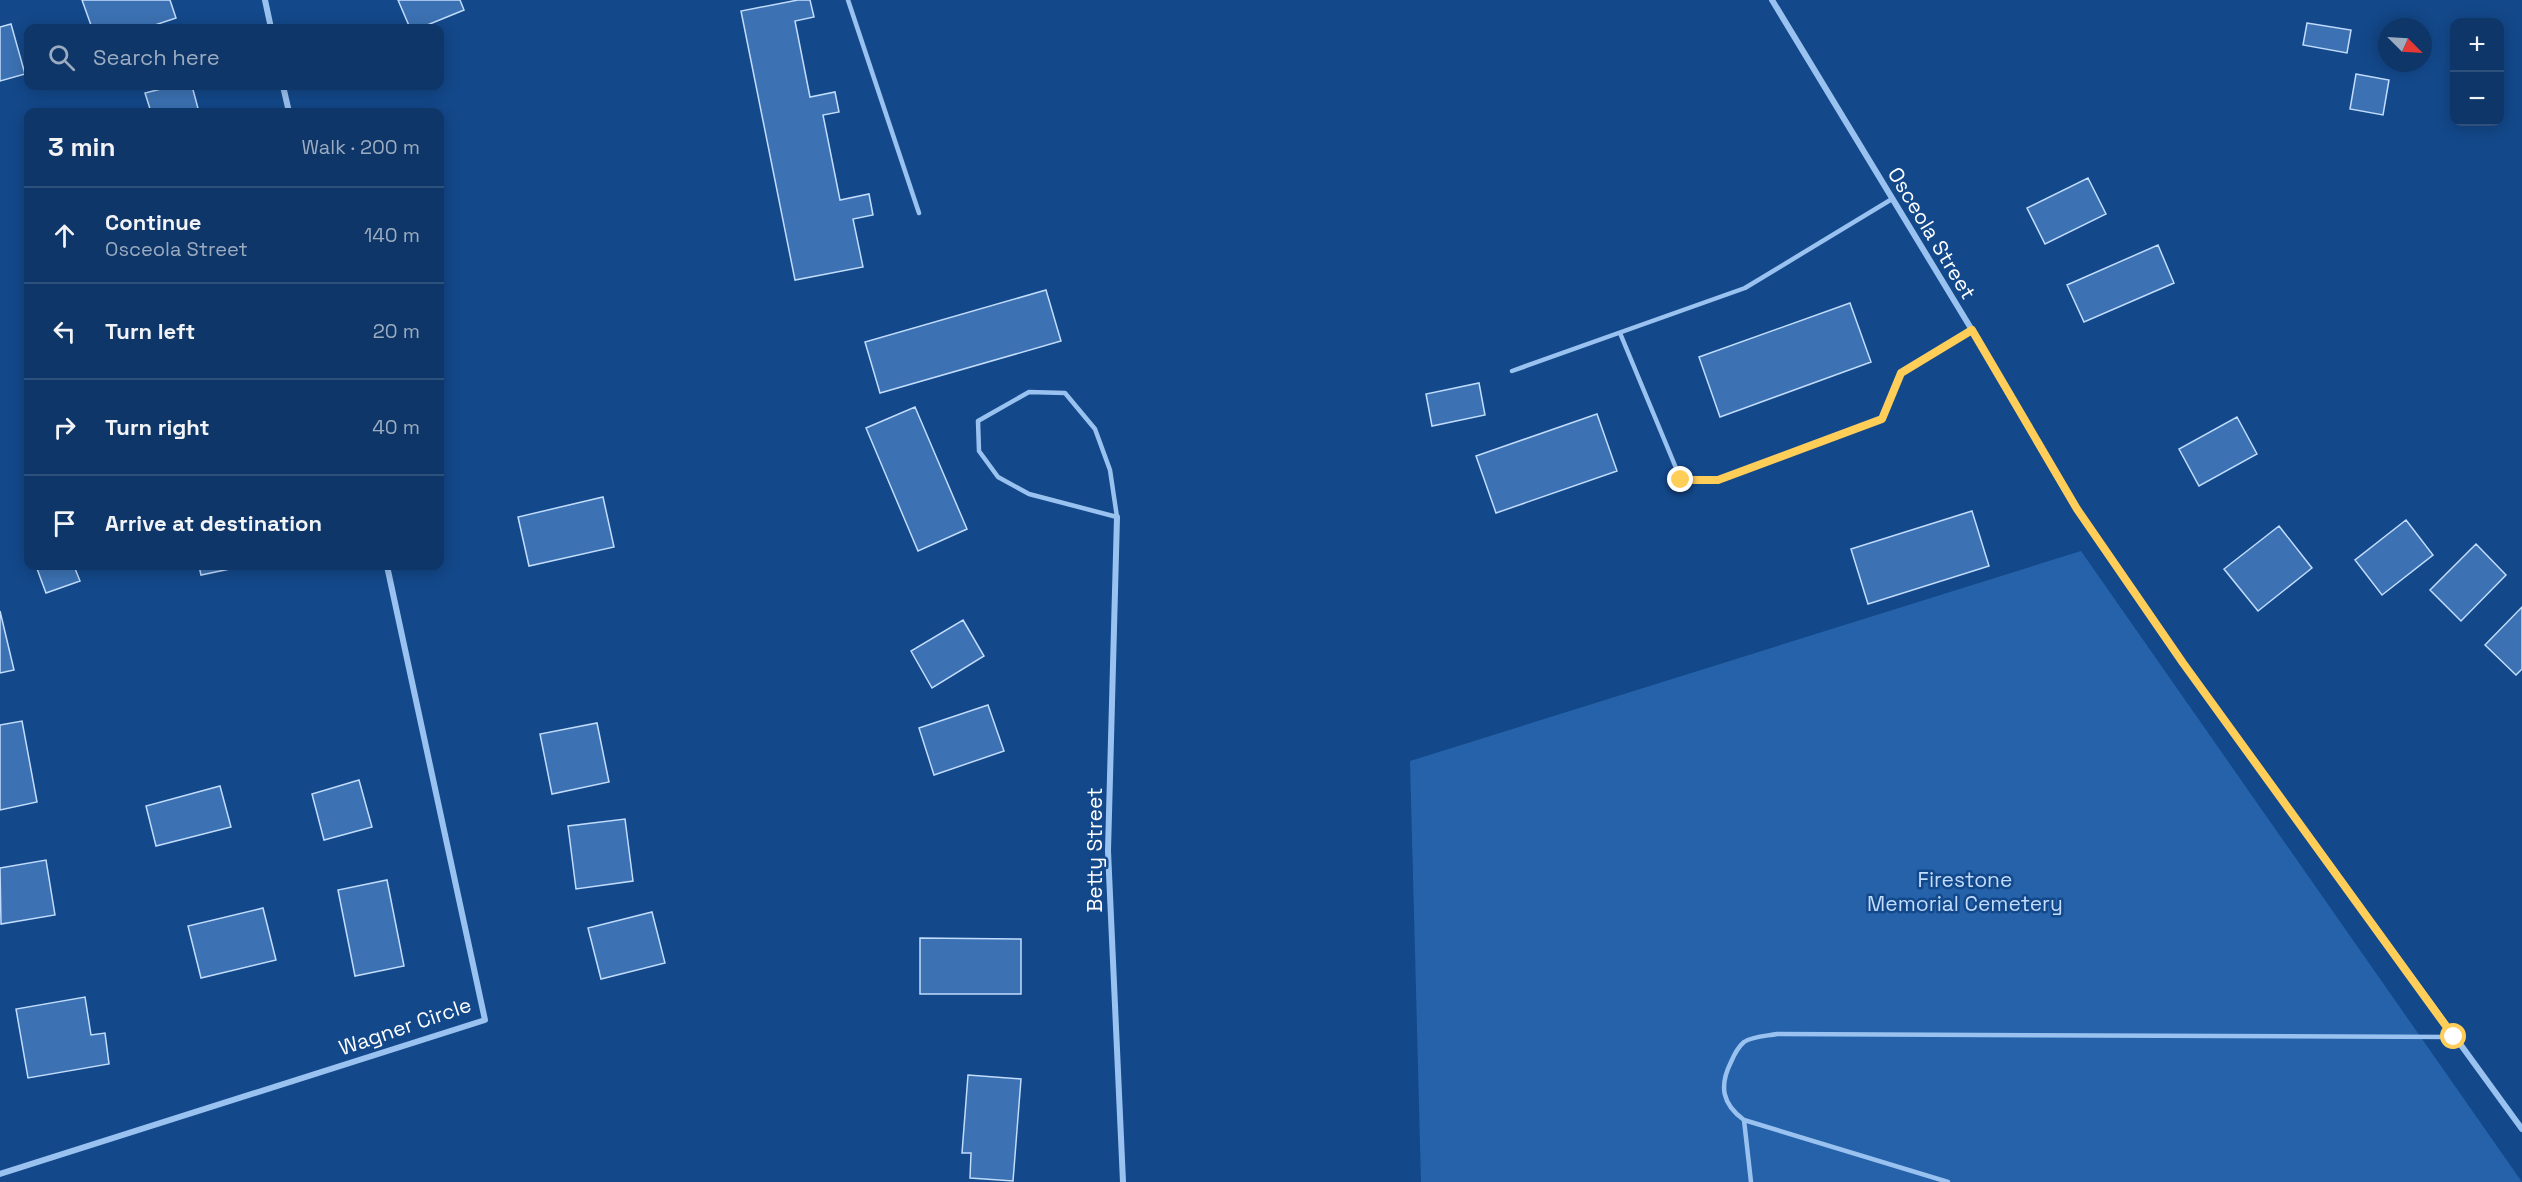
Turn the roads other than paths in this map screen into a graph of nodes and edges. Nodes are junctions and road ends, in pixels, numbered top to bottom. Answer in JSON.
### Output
{"nodes":[{"id":1,"x":265,"y":0,"type":"edge"},
{"id":2,"x":848,"y":0,"type":"edge"},
{"id":3,"x":1772,"y":0,"type":"edge"},
{"id":4,"x":270,"y":24,"type":"edge"},
{"id":5,"x":284,"y":90,"type":"edge"},
{"id":6,"x":288,"y":108,"type":"edge"},
{"id":7,"x":1892,"y":199,"type":"junction"},
{"id":8,"x":919,"y":213,"type":"dead end"},
{"id":9,"x":1972,"y":330,"type":"junction"},
{"id":10,"x":1620,"y":333,"type":"junction"},
{"id":11,"x":1512,"y":371,"type":"dead end"},
{"id":12,"x":1117,"y":517,"type":"junction"},
{"id":13,"x":388,"y":570,"type":"edge"},
{"id":14,"x":2454,"y":1037,"type":"junction"},
{"id":15,"x":1744,"y":1120,"type":"junction"},
{"id":16,"x":2522,"y":1129,"type":"edge"},
{"id":17,"x":0,"y":1174,"type":"edge"},
{"id":18,"x":1122,"y":1182,"type":"edge"},
{"id":19,"x":1751,"y":1182,"type":"edge"},
{"id":20,"x":1948,"y":1182,"type":"edge"}],
"edges":[{"from":1,"to":4,"type":"street"},
{"from":2,"to":8,"type":"lane"},
{"from":3,"to":7,"type":"street","name":"Osceola Street"},
{"from":5,"to":6,"type":"street"},
{"from":7,"to":9,"type":"street","name":"Osceola Street"},
{"from":7,"to":10,"type":"lane"},
{"from":9,"to":10,"type":"lane"},
{"from":9,"to":14,"type":"street","name":"Osceola Street"},
{"from":10,"to":11,"type":"lane"},
{"from":12,"to":12,"type":"lane"},
{"from":12,"to":18,"type":"street","name":"Betty Street"},
{"from":13,"to":17,"type":"street","name":"Wagner Circle"},
{"from":14,"to":15,"type":"lane"},
{"from":14,"to":16,"type":"street","name":"Osceola Street"},
{"from":15,"to":19,"type":"lane"},
{"from":15,"to":20,"type":"lane"}]}
